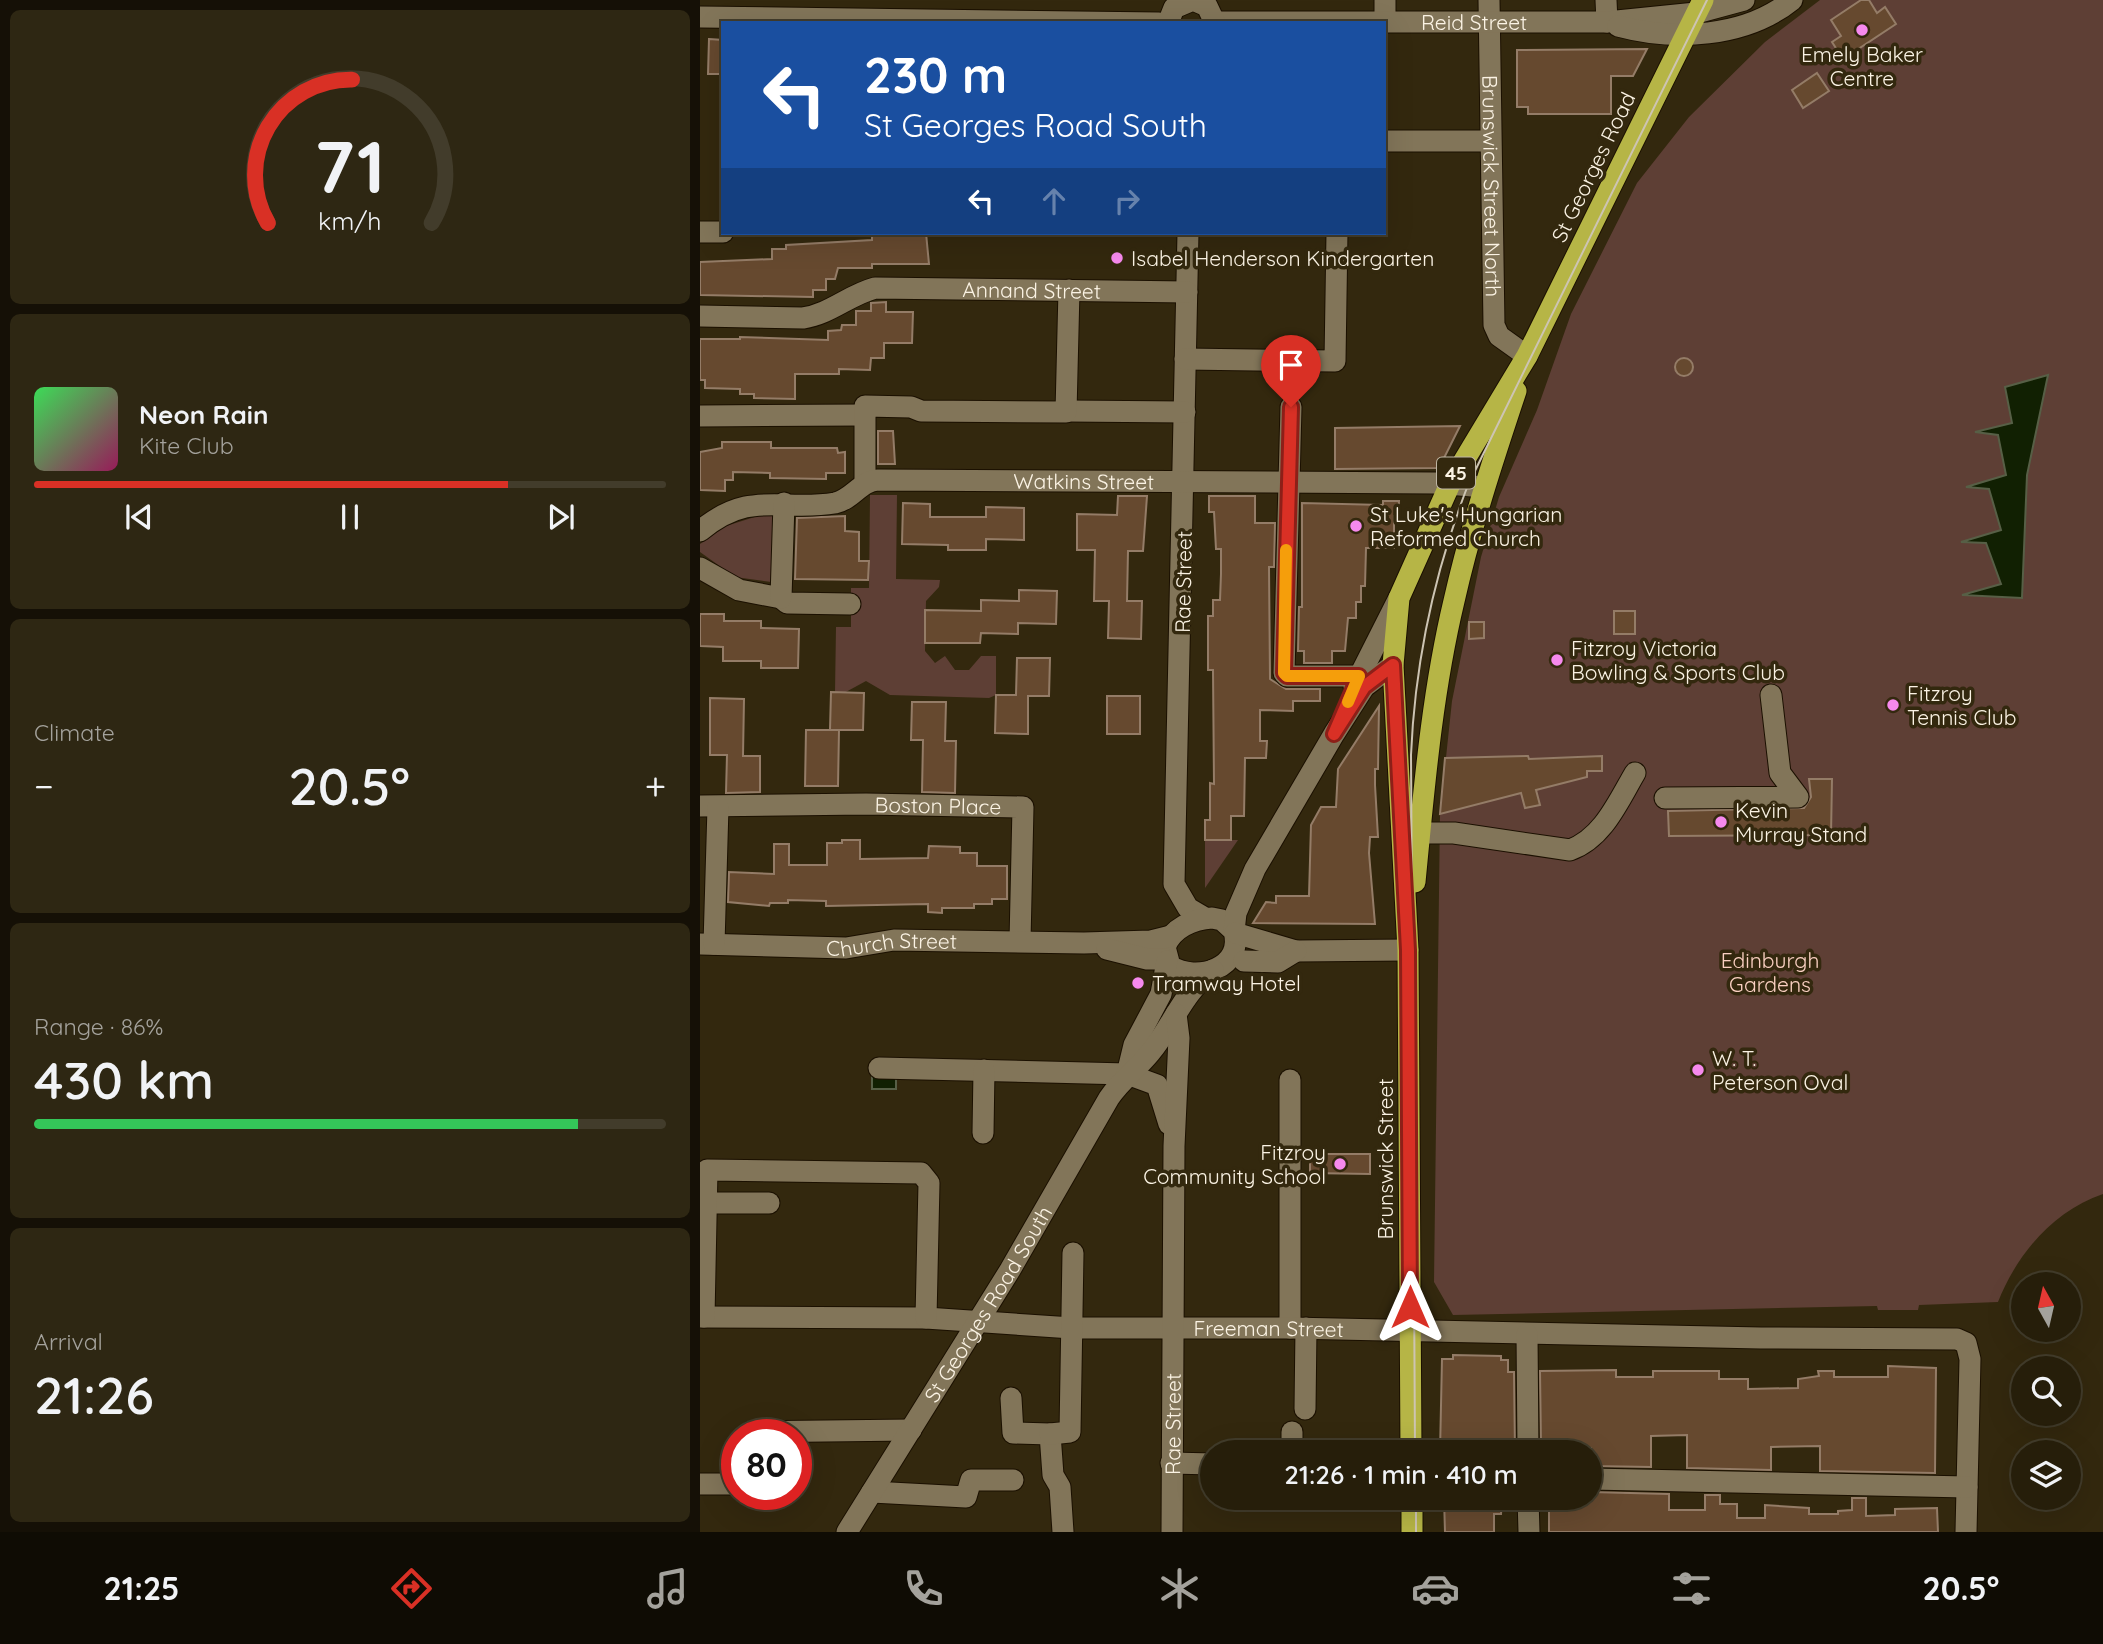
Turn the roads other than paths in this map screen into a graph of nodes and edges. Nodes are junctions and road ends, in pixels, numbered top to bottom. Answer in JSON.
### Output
{"nodes":[{"id":1,"x":1385,"y":0,"type":"edge"},
{"id":2,"x":1489,"y":0,"type":"edge"},
{"id":3,"x":1606,"y":0,"type":"edge"},
{"id":4,"x":1744,"y":0,"type":"edge"},
{"id":5,"x":1792,"y":0,"type":"edge"},
{"id":6,"x":1699,"y":6,"type":"edge"},
{"id":7,"x":809,"y":9,"type":"edge"},
{"id":8,"x":701,"y":11,"type":"edge"},
{"id":9,"x":1049,"y":21,"type":"edge"},
{"id":10,"x":1169,"y":21,"type":"edge"},
{"id":11,"x":1214,"y":21,"type":"edge"},
{"id":12,"x":1385,"y":21,"type":"edge"},
{"id":13,"x":1386,"y":22,"type":"edge"},
{"id":14,"x":1488,"y":22,"type":"junction"},
{"id":15,"x":1607,"y":22,"type":"junction"},
{"id":16,"x":1685,"y":34,"type":"junction"},
{"id":17,"x":1386,"y":141,"type":"edge"},
{"id":18,"x":1490,"y":141,"type":"junction"},
{"id":19,"x":700,"y":232,"type":"edge"},
{"id":20,"x":721,"y":232,"type":"edge"},
{"id":21,"x":1188,"y":235,"type":"edge"},
{"id":22,"x":1337,"y":235,"type":"edge"},
{"id":23,"x":1069,"y":290,"type":"junction"},
{"id":24,"x":1187,"y":292,"type":"junction"},
{"id":25,"x":700,"y":316,"type":"edge"},
{"id":26,"x":1527,"y":356,"type":"junction"},
{"id":27,"x":1185,"y":359,"type":"junction"},
{"id":28,"x":1291,"y":407,"type":"dead end"},
{"id":29,"x":1066,"y":411,"type":"junction"},
{"id":30,"x":1185,"y":412,"type":"junction"},
{"id":31,"x":864,"y":415,"type":"junction"},
{"id":32,"x":700,"y":416,"type":"edge"},
{"id":33,"x":1185,"y":482,"type":"junction"},
{"id":34,"x":865,"y":483,"type":"junction"},
{"id":35,"x":1287,"y":483,"type":"junction"},
{"id":36,"x":1450,"y":484,"type":"junction"},
{"id":37,"x":1484,"y":487,"type":"junction"},
{"id":38,"x":784,"y":503,"type":"junction"},
{"id":39,"x":700,"y":531,"type":"edge"},
{"id":40,"x":700,"y":568,"type":"edge"},
{"id":41,"x":781,"y":598,"type":"junction"},
{"id":42,"x":1399,"y":598,"type":"junction"},
{"id":43,"x":1453,"y":603,"type":"joint"},
{"id":44,"x":850,"y":604,"type":"dead end"},
{"id":45,"x":1393,"y":665,"type":"junction"},
{"id":46,"x":1359,"y":676,"type":"junction"},
{"id":47,"x":1771,"y":695,"type":"dead end"},
{"id":48,"x":1334,"y":734,"type":"junction"},
{"id":49,"x":1635,"y":773,"type":"dead end"},
{"id":50,"x":1665,"y":798,"type":"dead end"},
{"id":51,"x":709,"y":807,"type":"edge"},
{"id":52,"x":1420,"y":833,"type":"junction"},
{"id":53,"x":1255,"y":869,"type":"junction"},
{"id":54,"x":1207,"y":918,"type":"junction"},
{"id":55,"x":1234,"y":932,"type":"junction"},
{"id":56,"x":1171,"y":936,"type":"junction"},
{"id":57,"x":1020,"y":941,"type":"junction"},
{"id":58,"x":1084,"y":943,"type":"junction"},
{"id":59,"x":707,"y":944,"type":"edge"},
{"id":60,"x":1408,"y":950,"type":"junction"},
{"id":61,"x":1296,"y":951,"type":"junction"},
{"id":62,"x":1166,"y":960,"type":"junction"},
{"id":63,"x":1244,"y":961,"type":"dead end"},
{"id":64,"x":1213,"y":970,"type":"junction"},
{"id":65,"x":1176,"y":1014,"type":"junction"},
{"id":66,"x":879,"y":1068,"type":"dead end"},
{"id":67,"x":984,"y":1070,"type":"junction"},
{"id":68,"x":1127,"y":1074,"type":"junction"},
{"id":69,"x":1290,"y":1080,"type":"dead end"},
{"id":70,"x":983,"y":1133,"type":"dead end"},
{"id":71,"x":1174,"y":1146,"type":"junction"},
{"id":72,"x":706,"y":1203,"type":"junction"},
{"id":73,"x":769,"y":1203,"type":"dead end"},
{"id":74,"x":1073,"y":1253,"type":"dead end"},
{"id":75,"x":702,"y":1317,"type":"edge"},
{"id":76,"x":926,"y":1318,"type":"junction"},
{"id":77,"x":979,"y":1320,"type":"junction"},
{"id":78,"x":1072,"y":1328,"type":"junction"},
{"id":79,"x":1173,"y":1328,"type":"junction"},
{"id":80,"x":1298,"y":1328,"type":"junction"},
{"id":81,"x":1410,"y":1332,"type":"junction"},
{"id":82,"x":1527,"y":1334,"type":"junction"},
{"id":83,"x":1011,"y":1398,"type":"dead end"},
{"id":84,"x":1305,"y":1409,"type":"dead end"},
{"id":85,"x":911,"y":1430,"type":"junction"},
{"id":86,"x":812,"y":1432,"type":"edge"},
{"id":87,"x":1050,"y":1434,"type":"junction"},
{"id":88,"x":1411,"y":1440,"type":"edge"},
{"id":89,"x":1528,"y":1440,"type":"edge"},
{"id":90,"x":1171,"y":1463,"type":"junction"},
{"id":91,"x":1200,"y":1464,"type":"edge"},
{"id":92,"x":1602,"y":1479,"type":"edge"},
{"id":93,"x":1013,"y":1480,"type":"dead end"},
{"id":94,"x":700,"y":1484,"type":"edge"},
{"id":95,"x":721,"y":1484,"type":"edge"},
{"id":96,"x":1967,"y":1487,"type":"junction"},
{"id":97,"x":872,"y":1492,"type":"junction"},
{"id":98,"x":1412,"y":1510,"type":"edge"},
{"id":99,"x":1528,"y":1510,"type":"edge"},
{"id":100,"x":847,"y":1532,"type":"edge"},
{"id":101,"x":1063,"y":1532,"type":"edge"},
{"id":102,"x":1172,"y":1532,"type":"edge"},
{"id":103,"x":1412,"y":1532,"type":"edge"},
{"id":104,"x":1529,"y":1532,"type":"edge"},
{"id":105,"x":1966,"y":1532,"type":"edge"}],
"edges":[{"from":1,"to":12,"type":"street"},
{"from":2,"to":14,"type":"street","name":"Brunswick Street North"},
{"from":3,"to":15,"type":"street"},
{"from":4,"to":6,"type":"street","name":"Reid Street"},
{"from":5,"to":16,"type":"street","name":"Reid Street"},
{"from":6,"to":15,"type":"street","name":"Reid Street"},
{"from":6,"to":16,"type":"highway","name":"St Georges Road","number":"45"},
{"from":7,"to":8,"type":"street"},
{"from":7,"to":9,"type":"street"},
{"from":10,"to":11,"type":"street"},
{"from":13,"to":14,"type":"street","name":"Reid Street"},
{"from":14,"to":15,"type":"street","name":"Reid Street"},
{"from":14,"to":18,"type":"street","name":"Brunswick Street North"},
{"from":15,"to":16,"type":"street","name":"Reid Street"},
{"from":16,"to":26,"type":"highway","name":"St Georges Road","number":"45"},
{"from":17,"to":18,"type":"street"},
{"from":18,"to":26,"type":"street","name":"Brunswick Street North"},
{"from":19,"to":20,"type":"street"},
{"from":21,"to":24,"type":"street","name":"Rae Street"},
{"from":22,"to":27,"type":"street"},
{"from":23,"to":24,"type":"street","name":"Annand Street"},
{"from":23,"to":25,"type":"street","name":"Annand Street"},
{"from":23,"to":29,"type":"street"},
{"from":24,"to":27,"type":"street","name":"Rae Street"},
{"from":26,"to":36,"type":"highway","name":"St Georges Road","number":"45"},
{"from":26,"to":37,"type":"highway","name":"St Georges Road","number":"45"},
{"from":27,"to":30,"type":"street","name":"Rae Street"},
{"from":28,"to":35,"type":"street"},
{"from":29,"to":30,"type":"street"},
{"from":29,"to":31,"type":"street"},
{"from":30,"to":33,"type":"street","name":"Rae Street"},
{"from":31,"to":32,"type":"street"},
{"from":31,"to":34,"type":"street"},
{"from":33,"to":34,"type":"street","name":"Watkins Street"},
{"from":33,"to":35,"type":"street","name":"Watkins Street"},
{"from":33,"to":54,"type":"street","name":"Rae Street"},
{"from":34,"to":38,"type":"street","name":"Watkins Street"},
{"from":35,"to":36,"type":"street","name":"Watkins Street"},
{"from":35,"to":46,"type":"street"},
{"from":36,"to":37,"type":"street","name":"Watkins Street"},
{"from":36,"to":42,"type":"highway","name":"St Georges Road","number":"45"},
{"from":37,"to":43,"type":"highway","name":"St Georges Road","number":"45"},
{"from":38,"to":39,"type":"street","name":"Watkins Street"},
{"from":38,"to":41,"type":"street"},
{"from":40,"to":41,"type":"street"},
{"from":41,"to":44,"type":"street"},
{"from":42,"to":45,"type":"highway","name":"Brunswick Street","number":"45"},
{"from":42,"to":46,"type":"street"},
{"from":43,"to":52,"type":"highway","name":"Brunswick Street","number":"45"},
{"from":45,"to":48,"type":"street"},
{"from":45,"to":60,"type":"highway","name":"Brunswick Street","number":"45"},
{"from":46,"to":48,"type":"street"},
{"from":47,"to":50,"type":"street"},
{"from":48,"to":53,"type":"street"},
{"from":49,"to":52,"type":"street"},
{"from":51,"to":57,"type":"street","name":"Boston Place"},
{"from":51,"to":59,"type":"street","name":"Boston Place"},
{"from":52,"to":60,"type":"highway","name":"Brunswick Street","number":"45"},
{"from":53,"to":54,"type":"street"},
{"from":53,"to":55,"type":"street"},
{"from":54,"to":55,"type":"street"},
{"from":54,"to":56,"type":"street"},
{"from":55,"to":61,"type":"street"},
{"from":55,"to":64,"type":"street"},
{"from":56,"to":58,"type":"street","name":"Church Street"},
{"from":56,"to":62,"type":"street"},
{"from":57,"to":58,"type":"street","name":"Church Street"},
{"from":57,"to":59,"type":"street","name":"Church Street"},
{"from":58,"to":62,"type":"street","name":"Church Street"},
{"from":60,"to":61,"type":"street"},
{"from":60,"to":81,"type":"highway","name":"Brunswick Street","number":"45"},
{"from":61,"to":63,"type":"street"},
{"from":62,"to":64,"type":"street"},
{"from":62,"to":68,"type":"street","name":"St Georges Road South"},
{"from":64,"to":65,"type":"street","name":"St Georges Road South"},
{"from":65,"to":68,"type":"street","name":"St Georges Road South"},
{"from":65,"to":71,"type":"street","name":"Rae Street"},
{"from":66,"to":67,"type":"street"},
{"from":67,"to":68,"type":"street"},
{"from":67,"to":70,"type":"street"},
{"from":68,"to":71,"type":"street","name":"Rae Street"},
{"from":68,"to":77,"type":"street","name":"St Georges Road South"},
{"from":69,"to":80,"type":"street"},
{"from":71,"to":79,"type":"street","name":"Rae Street"},
{"from":72,"to":73,"type":"street"},
{"from":72,"to":75,"type":"street"},
{"from":72,"to":76,"type":"street"},
{"from":74,"to":78,"type":"street"},
{"from":75,"to":76,"type":"street","name":"Freeman Street"},
{"from":76,"to":77,"type":"street","name":"Freeman Street"},
{"from":77,"to":78,"type":"street","name":"Freeman Street"},
{"from":77,"to":85,"type":"street","name":"St Georges Road South"},
{"from":78,"to":79,"type":"street","name":"Freeman Street"},
{"from":78,"to":87,"type":"street"},
{"from":79,"to":80,"type":"street","name":"Freeman Street"},
{"from":79,"to":90,"type":"street","name":"Rae Street"},
{"from":80,"to":81,"type":"street","name":"Freeman Street"},
{"from":80,"to":84,"type":"street"},
{"from":81,"to":82,"type":"street","name":"Freeman Street"},
{"from":81,"to":88,"type":"highway","name":"Brunswick Street","number":"45"},
{"from":82,"to":89,"type":"street"},
{"from":82,"to":96,"type":"street","name":"Freeman Street"},
{"from":83,"to":87,"type":"street"},
{"from":85,"to":86,"type":"street"},
{"from":85,"to":97,"type":"street","name":"St Georges Road South"},
{"from":87,"to":101,"type":"street"},
{"from":90,"to":91,"type":"street"},
{"from":90,"to":102,"type":"street","name":"Rae Street"},
{"from":92,"to":96,"type":"street"},
{"from":93,"to":97,"type":"street"},
{"from":94,"to":95,"type":"street"},
{"from":96,"to":105,"type":"street"},
{"from":97,"to":100,"type":"street","name":"St Georges Road South"},
{"from":98,"to":103,"type":"highway"},
{"from":99,"to":104,"type":"street"}]}
